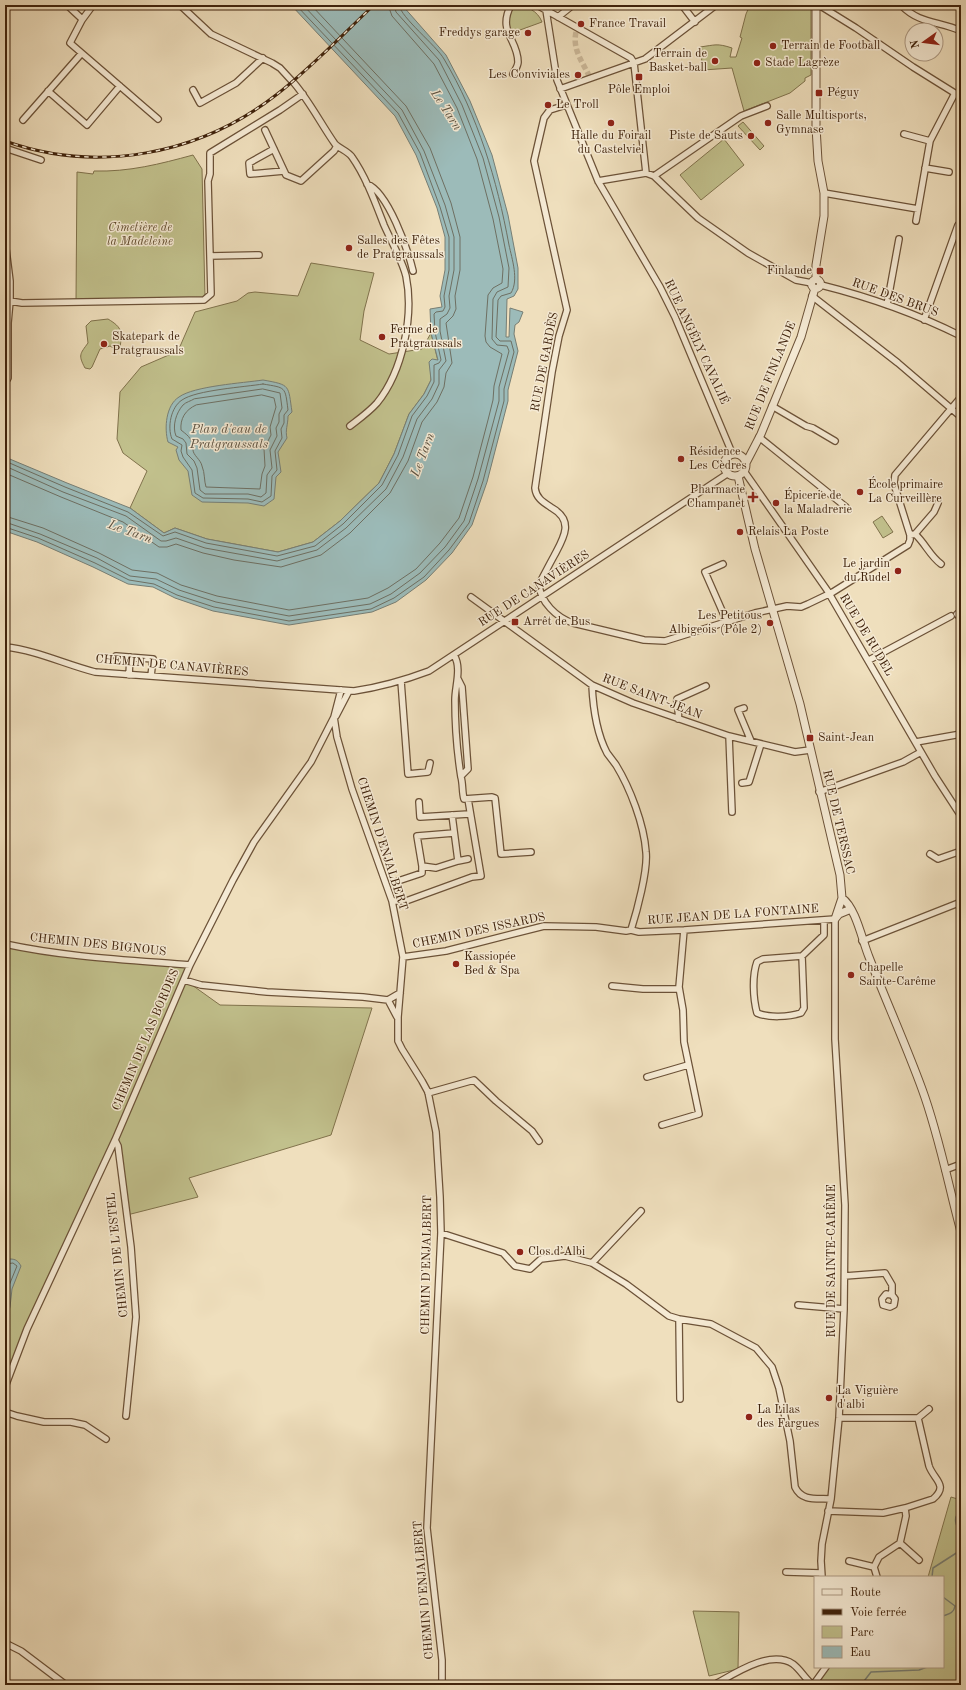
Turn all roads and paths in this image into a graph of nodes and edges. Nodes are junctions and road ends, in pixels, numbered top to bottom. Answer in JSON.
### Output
{"nodes":[{"id":1,"x":66,"y":5,"type":"edge"},
{"id":2,"x":93,"y":5,"type":"edge"},
{"id":3,"x":180,"y":5,"type":"edge"},
{"id":4,"x":511,"y":5,"type":"edge"},
{"id":5,"x":537,"y":5,"type":"edge"},
{"id":6,"x":573,"y":5,"type":"edge"},
{"id":7,"x":682,"y":5,"type":"edge"},
{"id":8,"x":716,"y":5,"type":"edge"},
{"id":9,"x":818,"y":5,"type":"edge"},
{"id":10,"x":901,"y":5,"type":"edge"},
{"id":11,"x":546,"y":10,"type":"junction"},
{"id":12,"x":558,"y":17,"type":"junction"},
{"id":13,"x":82,"y":19,"type":"junction"},
{"id":14,"x":695,"y":22,"type":"junction"},
{"id":15,"x":961,"y":31,"type":"edge"},
{"id":16,"x":81,"y":54,"type":"junction"},
{"id":17,"x":264,"y":58,"type":"junction"},
{"id":18,"x":634,"y":63,"type":"junction"},
{"id":19,"x":513,"y":74,"type":"dead end"},
{"id":20,"x":120,"y":86,"type":"junction"},
{"id":21,"x":560,"y":89,"type":"junction"},
{"id":22,"x":193,"y":90,"type":"dead end"},
{"id":23,"x":48,"y":91,"type":"junction"},
{"id":24,"x":955,"y":93,"type":"junction"},
{"id":25,"x":303,"y":94,"type":"junction"},
{"id":26,"x":961,"y":97,"type":"edge"},
{"id":27,"x":566,"y":105,"type":"junction"},
{"id":28,"x":767,"y":106,"type":"dead end"},
{"id":29,"x":158,"y":119,"type":"dead end"},
{"id":30,"x":23,"y":120,"type":"dead end"},
{"id":31,"x":265,"y":130,"type":"dead end"},
{"id":32,"x":904,"y":134,"type":"dead end"},
{"id":33,"x":930,"y":141,"type":"junction"},
{"id":34,"x":337,"y":146,"type":"junction"},
{"id":35,"x":5,"y":148,"type":"edge"},
{"id":36,"x":274,"y":149,"type":"junction"},
{"id":37,"x":41,"y":160,"type":"dead end"},
{"id":38,"x":924,"y":168,"type":"junction"},
{"id":39,"x":284,"y":171,"type":"junction"},
{"id":40,"x":646,"y":172,"type":"junction"},
{"id":41,"x":949,"y":172,"type":"dead end"},
{"id":42,"x":654,"y":176,"type":"junction"},
{"id":43,"x":598,"y":181,"type":"junction"},
{"id":44,"x":367,"y":184,"type":"junction"},
{"id":45,"x":824,"y":193,"type":"junction"},
{"id":46,"x":918,"y":209,"type":"junction"},
{"id":47,"x":916,"y":221,"type":"dead end"},
{"id":48,"x":958,"y":225,"type":"dead end"},
{"id":49,"x":899,"y":239,"type":"dead end"},
{"id":50,"x":5,"y":241,"type":"edge"},
{"id":51,"x":259,"y":255,"type":"dead end"},
{"id":52,"x":210,"y":256,"type":"junction"},
{"id":53,"x":413,"y":271,"type":"dead end"},
{"id":54,"x":816,"y":284,"type":"junction"},
{"id":55,"x":812,"y":296,"type":"junction"},
{"id":56,"x":10,"y":301,"type":"junction"},
{"id":57,"x":887,"y":305,"type":"junction"},
{"id":58,"x":924,"y":320,"type":"junction"},
{"id":59,"x":961,"y":336,"type":"edge"},
{"id":60,"x":5,"y":383,"type":"edge"},
{"id":61,"x":961,"y":397,"type":"edge"},
{"id":62,"x":772,"y":406,"type":"junction"},
{"id":63,"x":951,"y":409,"type":"junction"},
{"id":64,"x":961,"y":417,"type":"edge"},
{"id":65,"x":350,"y":426,"type":"dead end"},
{"id":66,"x":759,"y":437,"type":"junction"},
{"id":67,"x":835,"y":440,"type":"dead end"},
{"id":68,"x":753,"y":448,"type":"junction"},
{"id":69,"x":736,"y":453,"type":"junction"},
{"id":70,"x":746,"y":463,"type":"junction"},
{"id":71,"x":727,"y":474,"type":"junction"},
{"id":72,"x":741,"y":474,"type":"junction"},
{"id":73,"x":938,"y":503,"type":"dead end"},
{"id":74,"x":846,"y":507,"type":"dead end"},
{"id":75,"x":912,"y":534,"type":"junction"},
{"id":76,"x":723,"y":564,"type":"dead end"},
{"id":77,"x":941,"y":564,"type":"dead end"},
{"id":78,"x":831,"y":593,"type":"junction"},
{"id":79,"x":542,"y":596,"type":"junction"},
{"id":80,"x":471,"y":597,"type":"dead end"},
{"id":81,"x":773,"y":609,"type":"junction"},
{"id":82,"x":957,"y":614,"type":"dead end"},
{"id":83,"x":951,"y":616,"type":"dead end"},
{"id":84,"x":961,"y":619,"type":"edge"},
{"id":85,"x":505,"y":621,"type":"junction"},
{"id":86,"x":727,"y":622,"type":"junction"},
{"id":87,"x":5,"y":647,"type":"edge"},
{"id":88,"x":454,"y":655,"type":"junction"},
{"id":89,"x":116,"y":656,"type":"dead end"},
{"id":90,"x":130,"y":657,"type":"junction"},
{"id":91,"x":869,"y":660,"type":"junction"},
{"id":92,"x":129,"y":675,"type":"junction"},
{"id":93,"x":151,"y":676,"type":"junction"},
{"id":94,"x":458,"y":679,"type":"junction"},
{"id":95,"x":400,"y":681,"type":"junction"},
{"id":96,"x":592,"y":684,"type":"junction"},
{"id":97,"x":706,"y":686,"type":"dead end"},
{"id":98,"x":341,"y":690,"type":"junction"},
{"id":99,"x":349,"y":691,"type":"junction"},
{"id":100,"x":463,"y":698,"type":"junction"},
{"id":101,"x":455,"y":700,"type":"junction"},
{"id":102,"x":744,"y":708,"type":"dead end"},
{"id":103,"x":334,"y":719,"type":"junction"},
{"id":104,"x":678,"y":719,"type":"junction"},
{"id":105,"x":961,"y":734,"type":"edge"},
{"id":106,"x":729,"y":736,"type":"junction"},
{"id":107,"x":750,"y":741,"type":"junction"},
{"id":108,"x":916,"y":742,"type":"junction"},
{"id":109,"x":761,"y":744,"type":"junction"},
{"id":110,"x":810,"y":750,"type":"junction"},
{"id":111,"x":921,"y":752,"type":"junction"},
{"id":112,"x":430,"y":763,"type":"dead end"},
{"id":113,"x":461,"y":776,"type":"junction"},
{"id":114,"x":742,"y":783,"type":"dead end"},
{"id":115,"x":820,"y":792,"type":"junction"},
{"id":116,"x":468,"y":799,"type":"junction"},
{"id":117,"x":419,"y":802,"type":"dead end"},
{"id":118,"x":732,"y":812,"type":"dead end"},
{"id":119,"x":469,"y":814,"type":"junction"},
{"id":120,"x":452,"y":815,"type":"junction"},
{"id":121,"x":961,"y":816,"type":"edge"},
{"id":122,"x":454,"y":833,"type":"junction"},
{"id":123,"x":961,"y":851,"type":"edge"},
{"id":124,"x":531,"y":852,"type":"dead end"},
{"id":125,"x":930,"y":854,"type":"dead end"},
{"id":126,"x":468,"y":859,"type":"dead end"},
{"id":127,"x":458,"y":861,"type":"junction"},
{"id":128,"x":422,"y":866,"type":"junction"},
{"id":129,"x":398,"y":881,"type":"dead end"},
{"id":130,"x":842,"y":898,"type":"junction"},
{"id":131,"x":392,"y":901,"type":"junction"},
{"id":132,"x":961,"y":902,"type":"edge"},
{"id":133,"x":851,"y":909,"type":"junction"},
{"id":134,"x":835,"y":919,"type":"junction"},
{"id":135,"x":824,"y":920,"type":"junction"},
{"id":136,"x":631,"y":930,"type":"junction"},
{"id":137,"x":684,"y":930,"type":"junction"},
{"id":138,"x":862,"y":941,"type":"junction"},
{"id":139,"x":5,"y":944,"type":"edge"},
{"id":140,"x":802,"y":956,"type":"junction"},
{"id":141,"x":403,"y":957,"type":"junction"},
{"id":142,"x":190,"y":965,"type":"junction"},
{"id":143,"x":184,"y":980,"type":"junction"},
{"id":144,"x":612,"y":986,"type":"dead end"},
{"id":145,"x":679,"y":989,"type":"junction"},
{"id":146,"x":400,"y":992,"type":"junction"},
{"id":147,"x":388,"y":1000,"type":"junction"},
{"id":148,"x":398,"y":1017,"type":"junction"},
{"id":149,"x":688,"y":1066,"type":"junction"},
{"id":150,"x":647,"y":1077,"type":"dead end"},
{"id":151,"x":428,"y":1093,"type":"junction"},
{"id":152,"x":662,"y":1125,"type":"dead end"},
{"id":153,"x":115,"y":1140,"type":"junction"},
{"id":154,"x":539,"y":1141,"type":"dead end"},
{"id":155,"x":961,"y":1164,"type":"edge"},
{"id":156,"x":945,"y":1170,"type":"junction"},
{"id":157,"x":641,"y":1211,"type":"dead end"},
{"id":158,"x":961,"y":1232,"type":"edge"},
{"id":159,"x":441,"y":1233,"type":"junction"},
{"id":160,"x":592,"y":1263,"type":"junction"},
{"id":161,"x":844,"y":1276,"type":"junction"},
{"id":162,"x":892,"y":1294,"type":"dead end"},
{"id":163,"x":798,"y":1305,"type":"dead end"},
{"id":164,"x":844,"y":1309,"type":"junction"},
{"id":165,"x":679,"y":1319,"type":"junction"},
{"id":166,"x":5,"y":1387,"type":"edge"},
{"id":167,"x":680,"y":1399,"type":"dead end"},
{"id":168,"x":929,"y":1409,"type":"dead end"},
{"id":169,"x":5,"y":1412,"type":"edge"},
{"id":170,"x":126,"y":1416,"type":"dead end"},
{"id":171,"x":840,"y":1418,"type":"junction"},
{"id":172,"x":918,"y":1418,"type":"junction"},
{"id":173,"x":106,"y":1439,"type":"dead end"},
{"id":174,"x":831,"y":1499,"type":"junction"},
{"id":175,"x":905,"y":1508,"type":"junction"},
{"id":176,"x":828,"y":1511,"type":"junction"},
{"id":177,"x":900,"y":1543,"type":"junction"},
{"id":178,"x":920,"y":1560,"type":"dead end"},
{"id":179,"x":849,"y":1561,"type":"dead end"},
{"id":180,"x":874,"y":1567,"type":"junction"},
{"id":181,"x":786,"y":1572,"type":"dead end"},
{"id":182,"x":822,"y":1575,"type":"edge"},
{"id":183,"x":877,"y":1576,"type":"edge"},
{"id":184,"x":5,"y":1643,"type":"edge"},
{"id":185,"x":825,"y":1668,"type":"edge"},
{"id":186,"x":66,"y":1685,"type":"edge"},
{"id":187,"x":442,"y":1685,"type":"edge"},
{"id":188,"x":714,"y":1685,"type":"edge"},
{"id":189,"x":813,"y":1685,"type":"edge"}],
"edges":[{"from":1,"to":13,"type":"street"},
{"from":2,"to":13,"type":"street"},
{"from":3,"to":17,"type":"street"},
{"from":4,"to":19,"type":"street"},
{"from":5,"to":11,"type":"street"},
{"from":6,"to":12,"type":"street"},
{"from":7,"to":14,"type":"street"},
{"from":8,"to":14,"type":"street"},
{"from":9,"to":24,"type":"street"},
{"from":9,"to":45,"type":"street","name":"RUE DE FINLANDE"},
{"from":10,"to":15,"type":"street"},
{"from":11,"to":12,"type":"street"},
{"from":11,"to":21,"type":"street","name":"RUE ANGÉLY CAVALIÉ"},
{"from":12,"to":18,"type":"street"},
{"from":13,"to":16,"type":"street"},
{"from":14,"to":18,"type":"street"},
{"from":16,"to":20,"type":"street"},
{"from":16,"to":23,"type":"street"},
{"from":17,"to":22,"type":"street"},
{"from":17,"to":25,"type":"street"},
{"from":18,"to":21,"type":"street"},
{"from":18,"to":40,"type":"street"},
{"from":20,"to":23,"type":"street"},
{"from":20,"to":29,"type":"street"},
{"from":21,"to":27,"type":"street","name":"RUE ANGÉLY CAVALIÉ"},
{"from":23,"to":30,"type":"street"},
{"from":24,"to":26,"type":"street"},
{"from":24,"to":33,"type":"street"},
{"from":25,"to":34,"type":"street"},
{"from":25,"to":52,"type":"street"},
{"from":27,"to":43,"type":"street","name":"RUE ANGÉLY CAVALIÉ"},
{"from":27,"to":79,"type":"street","name":"RUE DE GARDÈS"},
{"from":28,"to":42,"type":"street"},
{"from":31,"to":36,"type":"street"},
{"from":32,"to":33,"type":"street"},
{"from":33,"to":38,"type":"street"},
{"from":34,"to":39,"type":"street"},
{"from":34,"to":44,"type":"street"},
{"from":35,"to":37,"type":"street"},
{"from":36,"to":39,"type":"street"},
{"from":36,"to":39,"type":"street"},
{"from":38,"to":41,"type":"street"},
{"from":38,"to":46,"type":"street"},
{"from":40,"to":42,"type":"street","name":"RUE DES BRUS"},
{"from":40,"to":43,"type":"street"},
{"from":42,"to":54,"type":"street","name":"RUE DES BRUS"},
{"from":43,"to":69,"type":"street","name":"RUE ANGÉLY CAVALIÉ"},
{"from":44,"to":53,"type":"street"},
{"from":44,"to":65,"type":"street"},
{"from":45,"to":46,"type":"street"},
{"from":45,"to":54,"type":"street","name":"RUE DE FINLANDE"},
{"from":46,"to":47,"type":"street"},
{"from":48,"to":58,"type":"street"},
{"from":49,"to":57,"type":"street"},
{"from":50,"to":56,"type":"street"},
{"from":51,"to":52,"type":"street"},
{"from":52,"to":56,"type":"street"},
{"from":54,"to":55,"type":"street","name":"RUE DE FINLANDE"},
{"from":54,"to":57,"type":"street","name":"RUE DES BRUS"},
{"from":55,"to":62,"type":"street","name":"RUE DE FINLANDE"},
{"from":55,"to":63,"type":"street"},
{"from":56,"to":60,"type":"street"},
{"from":57,"to":58,"type":"street","name":"RUE DES BRUS"},
{"from":58,"to":59,"type":"street","name":"RUE DES BRUS"},
{"from":61,"to":63,"type":"street"},
{"from":62,"to":66,"type":"street","name":"RUE DE FINLANDE"},
{"from":62,"to":67,"type":"street"},
{"from":63,"to":64,"type":"street"},
{"from":63,"to":75,"type":"street"},
{"from":66,"to":68,"type":"street","name":"RUE DE FINLANDE"},
{"from":66,"to":74,"type":"street"},
{"from":68,"to":69,"type":"street","name":"RUE DE FINLANDE"},
{"from":68,"to":70,"type":"street","name":"RUE DE FINLANDE"},
{"from":69,"to":70,"type":"street"},
{"from":69,"to":71,"type":"street"},
{"from":70,"to":72,"type":"street"},
{"from":71,"to":72,"type":"street"},
{"from":71,"to":79,"type":"street","name":"RUE DE CANAVIÈRES"},
{"from":72,"to":78,"type":"street","name":"RUE DE RUDEL"},
{"from":72,"to":81,"type":"street","name":"RUE DE TERSSAC"},
{"from":73,"to":75,"type":"street"},
{"from":75,"to":77,"type":"street"},
{"from":75,"to":78,"type":"street"},
{"from":76,"to":86,"type":"street"},
{"from":78,"to":81,"type":"street"},
{"from":78,"to":91,"type":"street","name":"RUE DE RUDEL"},
{"from":79,"to":85,"type":"street","name":"RUE DE CANAVIÈRES"},
{"from":79,"to":86,"type":"street"},
{"from":80,"to":85,"type":"street","name":"RUE SAINT-JEAN"},
{"from":81,"to":86,"type":"street"},
{"from":81,"to":110,"type":"street","name":"RUE DE TERSSAC"},
{"from":82,"to":84,"type":"street"},
{"from":83,"to":91,"type":"street"},
{"from":85,"to":88,"type":"street","name":"RUE DE CANAVIÈRES"},
{"from":85,"to":96,"type":"street","name":"RUE SAINT-JEAN"},
{"from":87,"to":92,"type":"street","name":"CHEMIN DE CANAVIÈRES"},
{"from":88,"to":94,"type":"street"},
{"from":88,"to":95,"type":"street","name":"RUE DE CANAVIÈRES"},
{"from":89,"to":90,"type":"street"},
{"from":90,"to":92,"type":"street"},
{"from":90,"to":93,"type":"street"},
{"from":91,"to":108,"type":"street","name":"RUE DE RUDEL"},
{"from":92,"to":93,"type":"street","name":"CHEMIN DE CANAVIÈRES"},
{"from":93,"to":98,"type":"street","name":"CHEMIN DE CANAVIÈRES"},
{"from":94,"to":100,"type":"street"},
{"from":94,"to":101,"type":"street"},
{"from":95,"to":99,"type":"street","name":"RUE DE CANAVIÈRES"},
{"from":95,"to":112,"type":"street"},
{"from":96,"to":104,"type":"street","name":"RUE SAINT-JEAN"},
{"from":96,"to":136,"type":"street","name":"RUE JEAN DE LA FONTAINE"},
{"from":97,"to":104,"type":"street"},
{"from":98,"to":99,"type":"street","name":"RUE DE CANAVIÈRES"},
{"from":98,"to":103,"type":"street","name":"CHEMIN D'ENJALBERT"},
{"from":99,"to":103,"type":"street"},
{"from":100,"to":101,"type":"street"},
{"from":100,"to":113,"type":"street"},
{"from":101,"to":113,"type":"street"},
{"from":102,"to":107,"type":"street"},
{"from":103,"to":131,"type":"street","name":"CHEMIN D'ENJALBERT"},
{"from":103,"to":142,"type":"street","name":"CHEMIN DE LAS BORDES"},
{"from":104,"to":106,"type":"street","name":"RUE SAINT-JEAN"},
{"from":105,"to":108,"type":"street"},
{"from":106,"to":107,"type":"street","name":"RUE SAINT-JEAN"},
{"from":106,"to":118,"type":"street"},
{"from":107,"to":109,"type":"street","name":"RUE SAINT-JEAN"},
{"from":108,"to":111,"type":"street","name":"RUE DE RUDEL"},
{"from":109,"to":110,"type":"street","name":"RUE SAINT-JEAN"},
{"from":109,"to":114,"type":"street"},
{"from":110,"to":115,"type":"street","name":"RUE DE TERSSAC"},
{"from":111,"to":115,"type":"street"},
{"from":111,"to":121,"type":"street","name":"RUE DE RUDEL"},
{"from":113,"to":116,"type":"street"},
{"from":115,"to":130,"type":"street","name":"RUE DE TERSSAC"},
{"from":116,"to":119,"type":"street"},
{"from":116,"to":124,"type":"street"},
{"from":117,"to":120,"type":"street"},
{"from":119,"to":120,"type":"street"},
{"from":119,"to":131,"type":"street"},
{"from":120,"to":122,"type":"street"},
{"from":122,"to":127,"type":"street"},
{"from":122,"to":128,"type":"street"},
{"from":123,"to":125,"type":"street"},
{"from":126,"to":127,"type":"street"},
{"from":127,"to":128,"type":"street"},
{"from":128,"to":129,"type":"street"},
{"from":130,"to":133,"type":"street"},
{"from":130,"to":134,"type":"street"},
{"from":131,"to":141,"type":"street","name":"CHEMIN D'ENJALBERT"},
{"from":132,"to":138,"type":"street"},
{"from":133,"to":134,"type":"street","name":"RUE JEAN DE LA FONTAINE"},
{"from":133,"to":138,"type":"street"},
{"from":134,"to":135,"type":"street","name":"RUE JEAN DE LA FONTAINE"},
{"from":134,"to":161,"type":"street","name":"RUE DE SAINTE-CARÊME"},
{"from":135,"to":137,"type":"street","name":"RUE JEAN DE LA FONTAINE"},
{"from":135,"to":140,"type":"street"},
{"from":136,"to":137,"type":"street","name":"RUE JEAN DE LA FONTAINE"},
{"from":136,"to":141,"type":"street","name":"CHEMIN DES ISSARDS"},
{"from":137,"to":145,"type":"street"},
{"from":138,"to":156,"type":"street"},
{"from":139,"to":142,"type":"street","name":"CHEMIN DES BIGNOUS"},
{"from":140,"to":140,"type":"street"},
{"from":141,"to":146,"type":"street","name":"CHEMIN D'ENJALBERT"},
{"from":142,"to":143,"type":"street","name":"CHEMIN DE LAS BORDES"},
{"from":143,"to":147,"type":"street"},
{"from":143,"to":153,"type":"street","name":"CHEMIN DE LAS BORDES"},
{"from":144,"to":145,"type":"street"},
{"from":145,"to":149,"type":"street"},
{"from":146,"to":147,"type":"street"},
{"from":146,"to":148,"type":"street","name":"CHEMIN D'ENJALBERT"},
{"from":147,"to":148,"type":"street"},
{"from":148,"to":151,"type":"street","name":"CHEMIN D'ENJALBERT"},
{"from":149,"to":150,"type":"street"},
{"from":149,"to":152,"type":"street"},
{"from":151,"to":154,"type":"street"},
{"from":151,"to":159,"type":"street","name":"CHEMIN D'ENJALBERT"},
{"from":153,"to":166,"type":"street","name":"CHEMIN DE LAS BORDES"},
{"from":153,"to":170,"type":"street","name":"CHEMIN DE L'ESTEL"},
{"from":155,"to":156,"type":"street"},
{"from":156,"to":158,"type":"street"},
{"from":157,"to":160,"type":"street"},
{"from":159,"to":160,"type":"street"},
{"from":159,"to":187,"type":"street","name":"CHEMIN D'ENJALBERT"},
{"from":160,"to":165,"type":"street"},
{"from":161,"to":162,"type":"street"},
{"from":161,"to":164,"type":"street","name":"RUE DE SAINTE-CARÊME"},
{"from":163,"to":164,"type":"street"},
{"from":164,"to":171,"type":"street","name":"RUE DE SAINTE-CARÊME"},
{"from":165,"to":167,"type":"street"},
{"from":165,"to":174,"type":"street"},
{"from":168,"to":172,"type":"street"},
{"from":169,"to":173,"type":"street"},
{"from":171,"to":172,"type":"street"},
{"from":171,"to":174,"type":"street","name":"RUE DE SAINTE-CARÊME"},
{"from":172,"to":175,"type":"street"},
{"from":174,"to":176,"type":"street","name":"RUE DE SAINTE-CARÊME"},
{"from":175,"to":176,"type":"street"},
{"from":175,"to":177,"type":"street"},
{"from":176,"to":182,"type":"street","name":"RUE DE SAINTE-CARÊME"},
{"from":177,"to":178,"type":"street"},
{"from":177,"to":180,"type":"street"},
{"from":179,"to":180,"type":"street"},
{"from":180,"to":183,"type":"street"},
{"from":181,"to":182,"type":"street"},
{"from":184,"to":186,"type":"street"},
{"from":185,"to":189,"type":"street"},
{"from":188,"to":189,"type":"street"}]}
